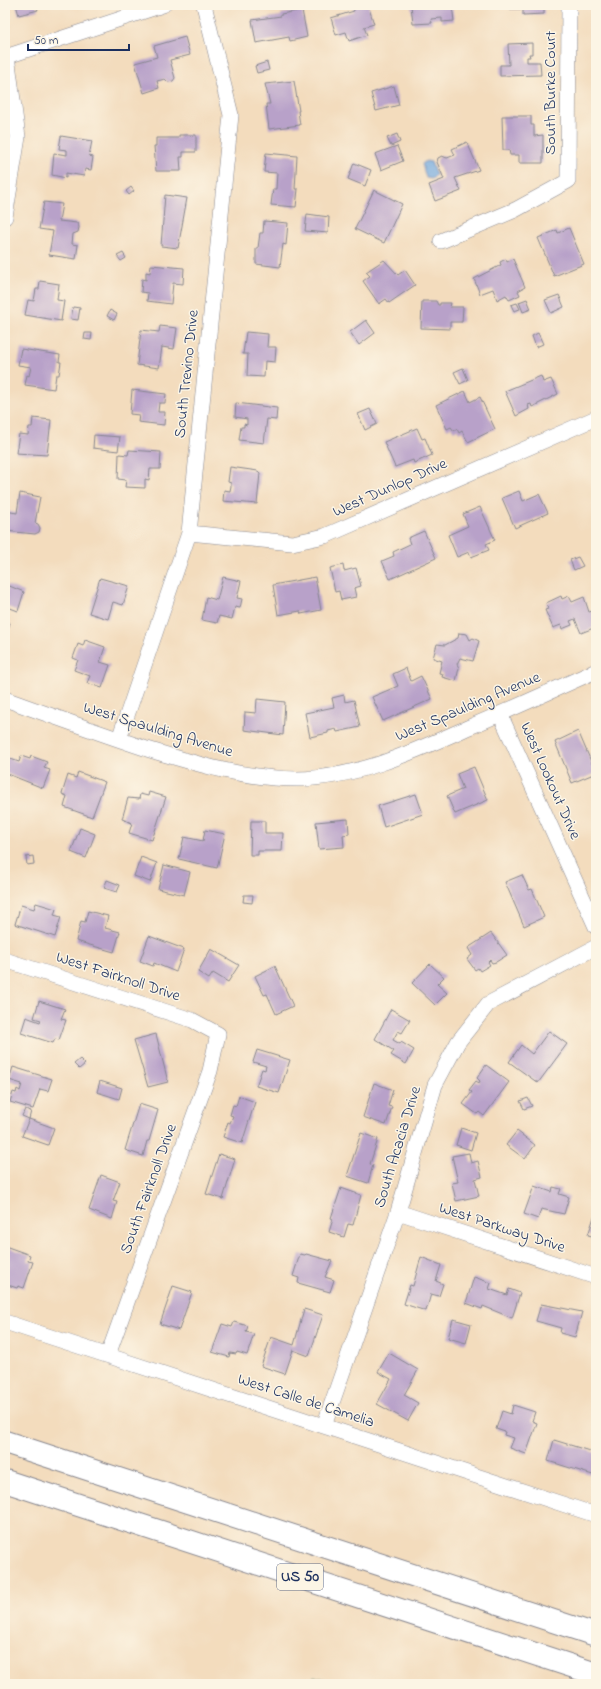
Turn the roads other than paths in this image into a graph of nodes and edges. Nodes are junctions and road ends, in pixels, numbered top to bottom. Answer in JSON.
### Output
{"nodes":[{"id":1,"x":163,"y":5,"type":"edge"},
{"id":2,"x":204,"y":5,"type":"edge"},
{"id":3,"x":569,"y":5,"type":"edge"},
{"id":4,"x":6,"y":57,"type":"edge"},
{"id":5,"x":5,"y":217,"type":"edge"},
{"id":6,"x":441,"y":241,"type":"dead end"},
{"id":7,"x":596,"y":418,"type":"edge"},
{"id":8,"x":189,"y":533,"type":"junction"},
{"id":9,"x":596,"y":670,"type":"edge"},
{"id":10,"x":5,"y":699,"type":"edge"},
{"id":11,"x":500,"y":714,"type":"junction"},
{"id":12,"x":119,"y":739,"type":"junction"},
{"id":13,"x":596,"y":927,"type":"edge"},
{"id":14,"x":596,"y":947,"type":"edge"},
{"id":15,"x":6,"y":963,"type":"edge"},
{"id":16,"x":218,"y":1034,"type":"joint"},
{"id":17,"x":398,"y":1212,"type":"junction"},
{"id":18,"x":596,"y":1278,"type":"edge"},
{"id":19,"x":5,"y":1322,"type":"edge"},
{"id":20,"x":108,"y":1356,"type":"junction"},
{"id":21,"x":324,"y":1426,"type":"junction"},
{"id":22,"x":5,"y":1442,"type":"edge"},
{"id":23,"x":5,"y":1481,"type":"edge"},
{"id":24,"x":596,"y":1515,"type":"edge"},
{"id":25,"x":596,"y":1635,"type":"edge"},
{"id":26,"x":596,"y":1674,"type":"edge"}],
"edges":[{"from":1,"to":4,"type":"street"},
{"from":2,"to":8,"type":"street","name":"South Trevino Drive"},
{"from":3,"to":6,"type":"street","name":"South Burke Court"},
{"from":4,"to":5,"type":"street"},
{"from":7,"to":8,"type":"street","name":"West Dunlop Drive"},
{"from":8,"to":12,"type":"street","name":"South Trevino Drive"},
{"from":9,"to":11,"type":"street","name":"West Spaulding Avenue"},
{"from":10,"to":12,"type":"street","name":"West Spaulding Avenue"},
{"from":11,"to":12,"type":"street","name":"West Spaulding Avenue"},
{"from":11,"to":13,"type":"street","name":"West Lookout Drive"},
{"from":14,"to":17,"type":"street","name":"South Acacia Drive"},
{"from":15,"to":16,"type":"street","name":"West Fairknoll Drive"},
{"from":16,"to":20,"type":"street","name":"South Fairknoll Drive"},
{"from":17,"to":18,"type":"street","name":"West Parkway Drive"},
{"from":17,"to":21,"type":"street","name":"South Acacia Drive"},
{"from":19,"to":20,"type":"street","name":"West Calle de Camelia"},
{"from":20,"to":21,"type":"street","name":"West Calle de Camelia"},
{"from":21,"to":24,"type":"street","name":"West Calle de Camelia"},
{"from":22,"to":25,"type":"highway","number":"US 50"},
{"from":23,"to":26,"type":"highway","number":"US 50"}]}
